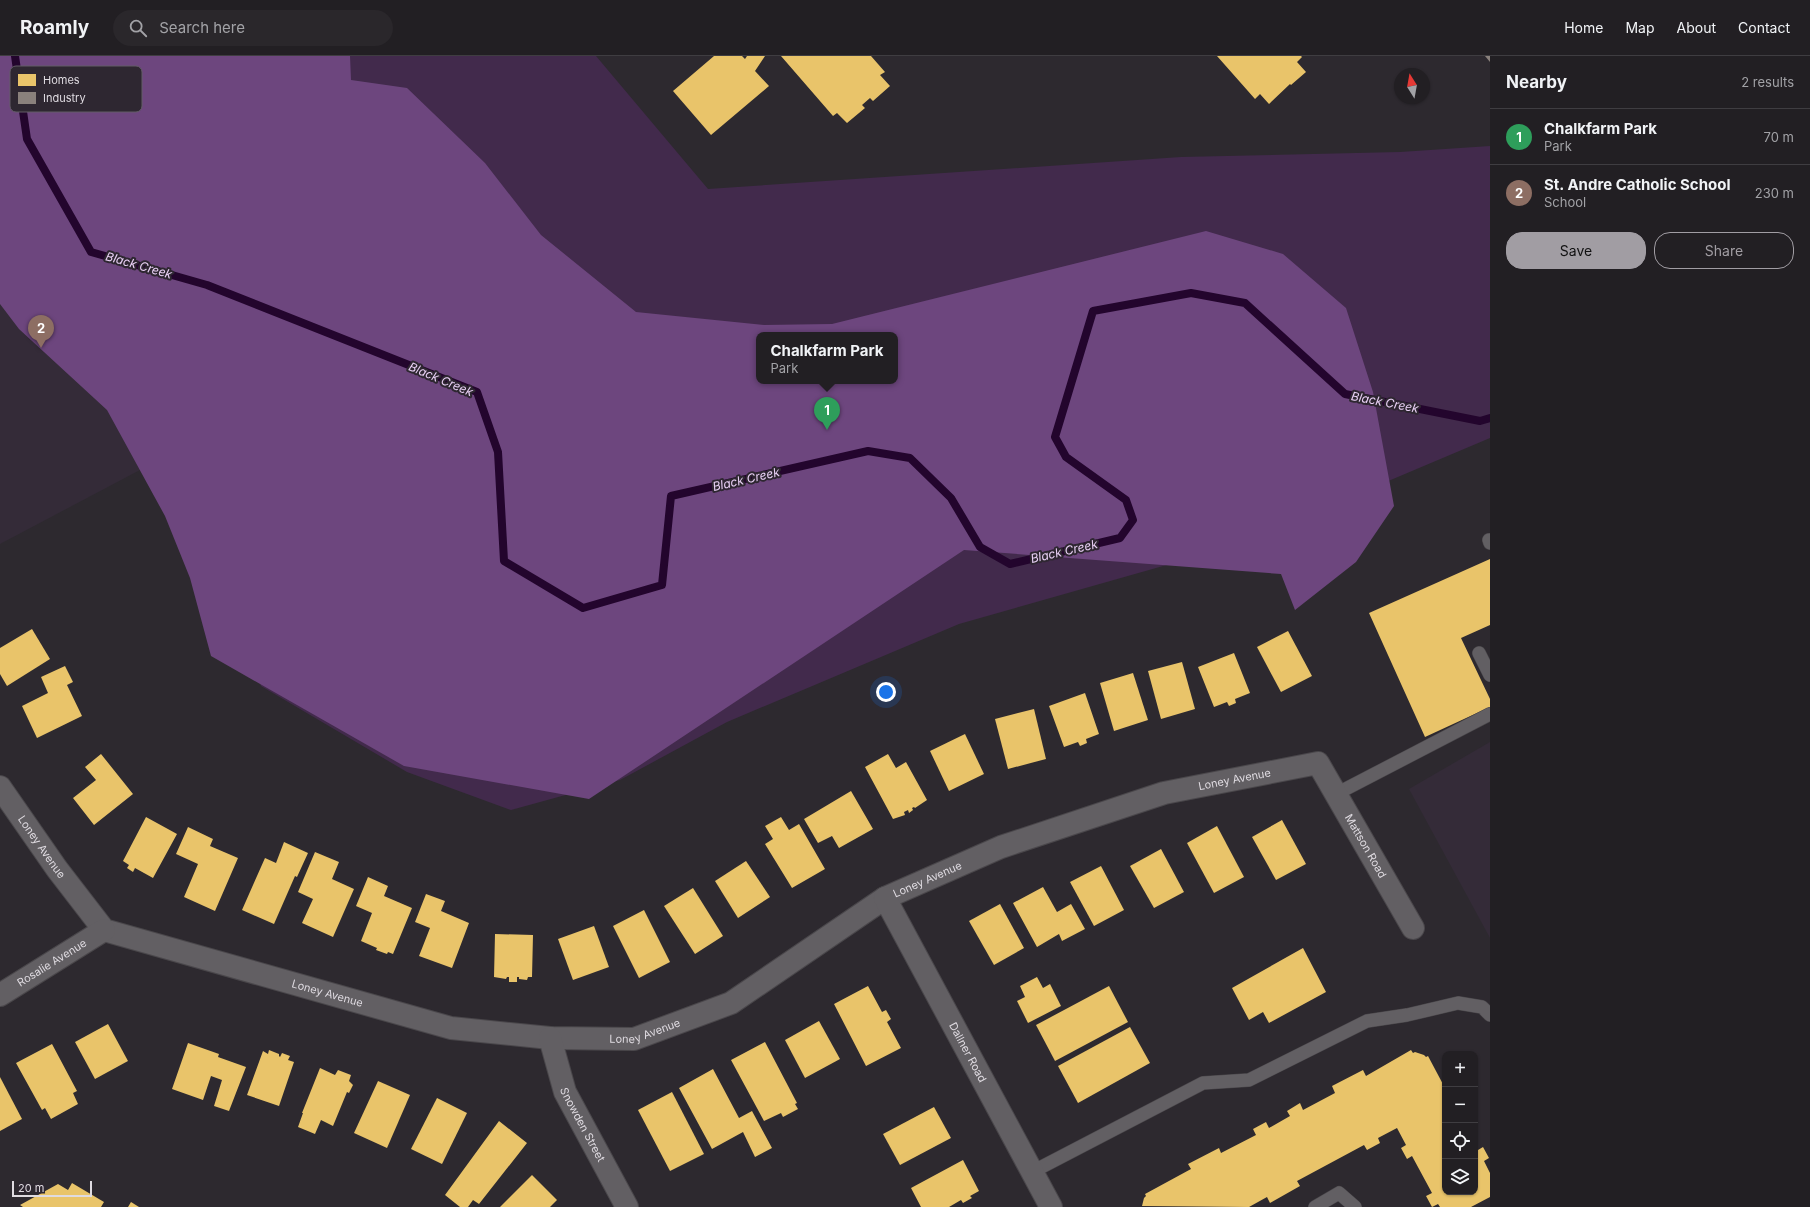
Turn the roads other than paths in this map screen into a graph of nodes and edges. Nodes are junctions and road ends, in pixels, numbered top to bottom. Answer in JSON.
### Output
{"nodes":[{"id":1,"x":1479,"y":653,"type":"dead end"},
{"id":2,"x":1490,"y":675,"type":"edge"},
{"id":3,"x":1490,"y":714,"type":"edge"},
{"id":4,"x":1318,"y":763,"type":"joint"},
{"id":5,"x":0,"y":787,"type":"edge"},
{"id":6,"x":1336,"y":794,"type":"junction"},
{"id":7,"x":885,"y":898,"type":"junction"},
{"id":8,"x":1413,"y":928,"type":"dead end"},
{"id":9,"x":104,"y":930,"type":"junction"},
{"id":10,"x":0,"y":995,"type":"edge"},
{"id":11,"x":1490,"y":1015,"type":"edge"},
{"id":12,"x":550,"y":1038,"type":"junction"},
{"id":13,"x":1032,"y":1172,"type":"junction"},
{"id":14,"x":627,"y":1207,"type":"edge"},
{"id":15,"x":1051,"y":1207,"type":"edge"},
{"id":16,"x":1315,"y":1207,"type":"edge"},
{"id":17,"x":1354,"y":1207,"type":"edge"}],
"edges":[{"from":1,"to":2,"type":"lane"},
{"from":3,"to":6,"type":"lane"},
{"from":4,"to":6,"type":"street","name":"Mattson Road"},
{"from":4,"to":7,"type":"street","name":"Loney Avenue"},
{"from":5,"to":9,"type":"street","name":"Loney Avenue"},
{"from":6,"to":8,"type":"street","name":"Mattson Road"},
{"from":7,"to":12,"type":"street","name":"Loney Avenue"},
{"from":7,"to":13,"type":"street","name":"Dallner Road"},
{"from":9,"to":10,"type":"street","name":"Rosalie Avenue"},
{"from":9,"to":12,"type":"street","name":"Loney Avenue"},
{"from":11,"to":13,"type":"lane"},
{"from":12,"to":14,"type":"street","name":"Snowden Street"},
{"from":13,"to":15,"type":"street","name":"Dallner Road"},
{"from":16,"to":17,"type":"lane"}]}
